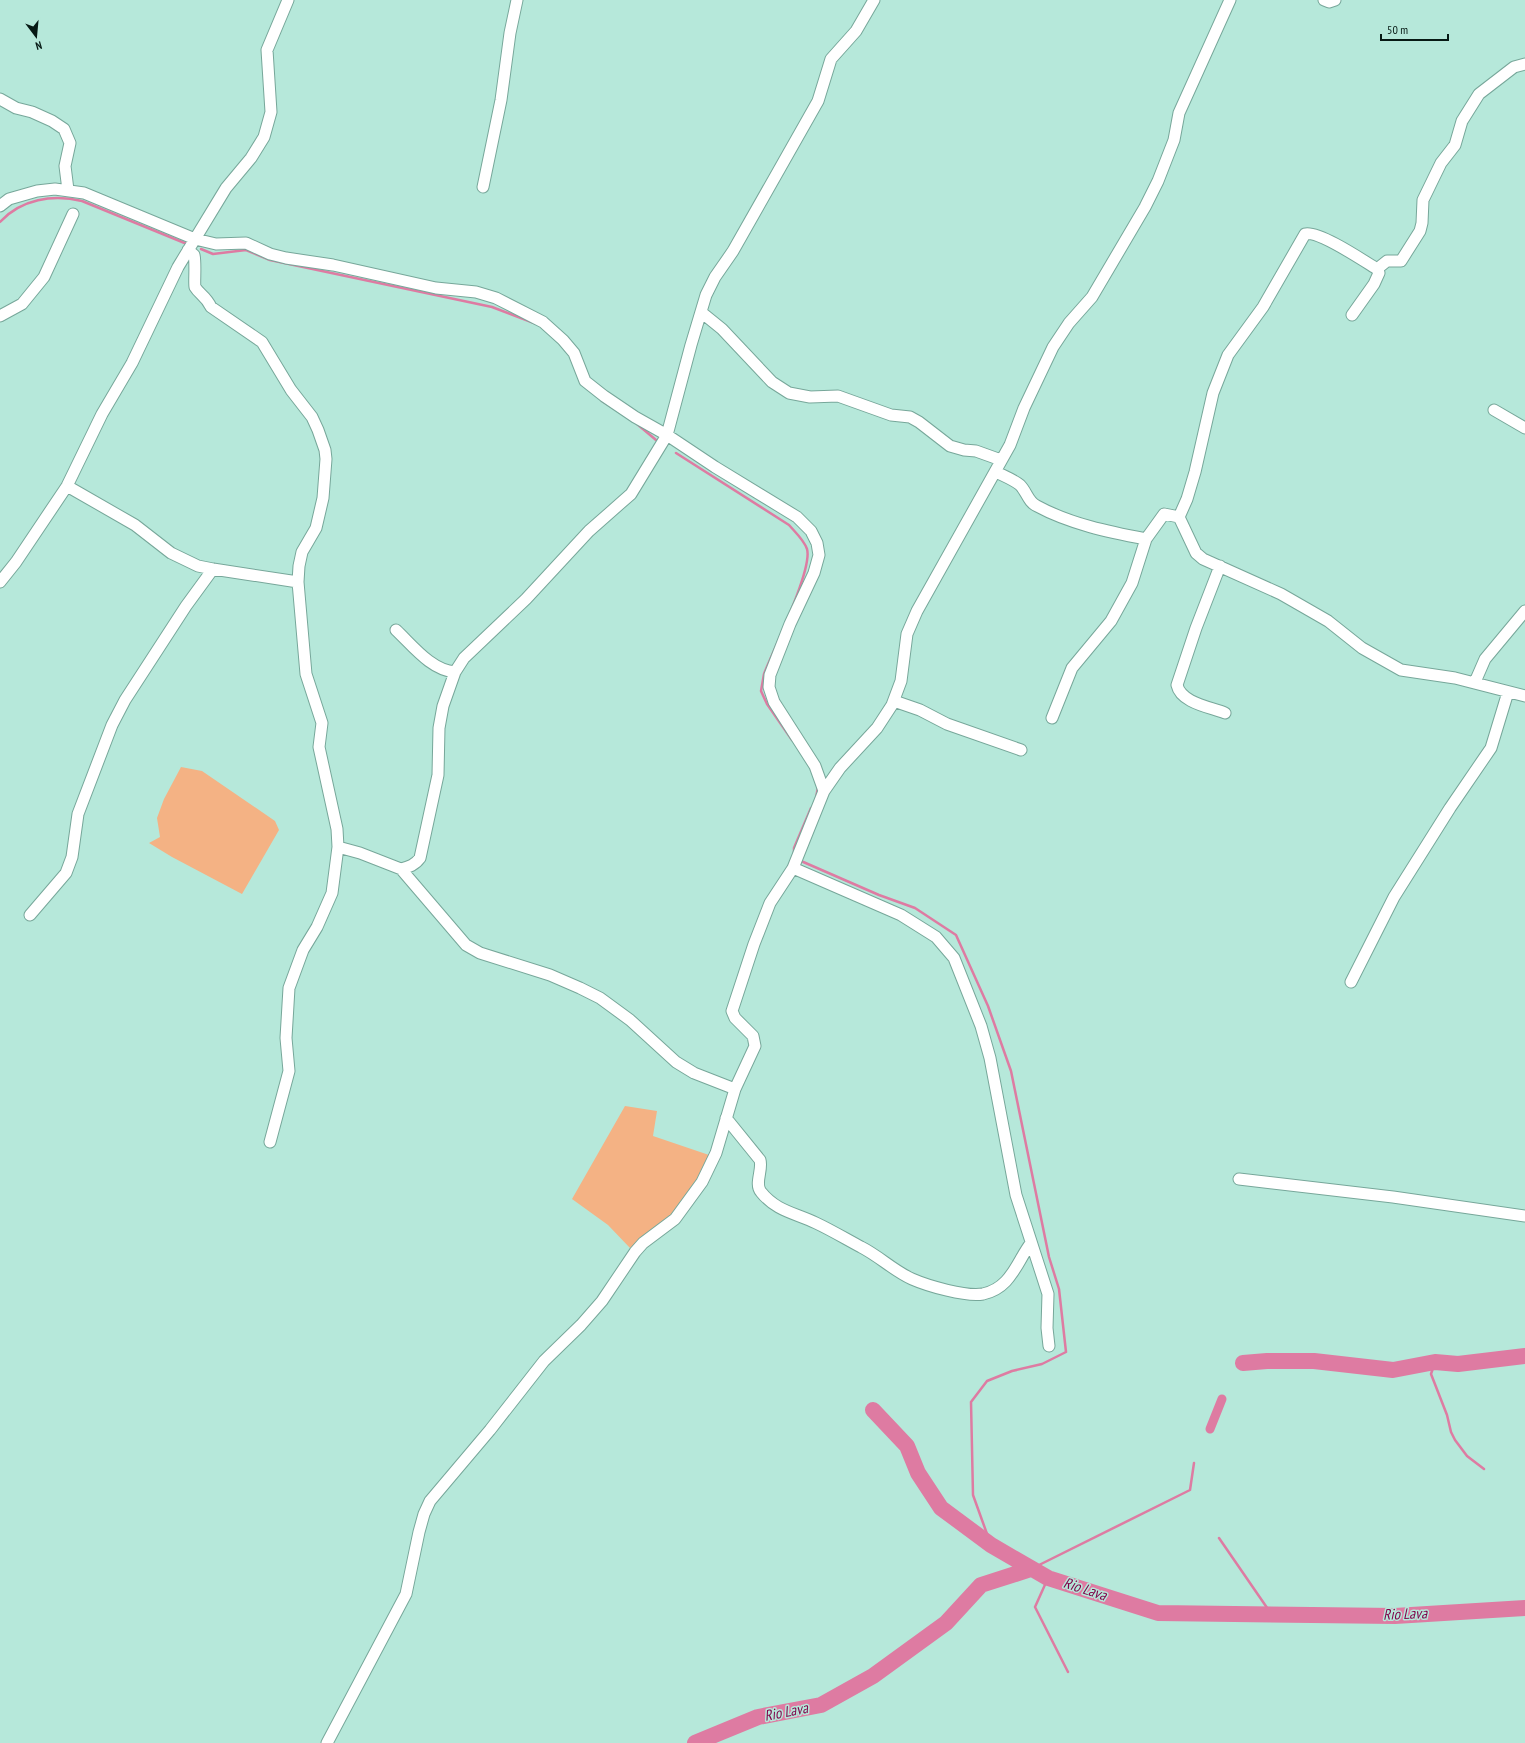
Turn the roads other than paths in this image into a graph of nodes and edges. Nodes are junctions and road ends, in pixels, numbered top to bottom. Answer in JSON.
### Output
{"nodes":[{"id":1,"x":288,"y":0,"type":"edge"},
{"id":2,"x":516,"y":0,"type":"edge"},
{"id":3,"x":874,"y":0,"type":"edge"},
{"id":4,"x":1230,"y":0,"type":"edge"},
{"id":5,"x":1324,"y":0,"type":"edge"},
{"id":6,"x":1335,"y":0,"type":"edge"},
{"id":7,"x":1525,"y":64,"type":"edge"},
{"id":8,"x":0,"y":99,"type":"edge"},
{"id":9,"x":483,"y":187,"type":"dead end"},
{"id":10,"x":68,"y":190,"type":"junction"},
{"id":11,"x":0,"y":206,"type":"edge"},
{"id":12,"x":73,"y":214,"type":"dead end"},
{"id":13,"x":195,"y":239,"type":"junction"},
{"id":14,"x":188,"y":250,"type":"junction"},
{"id":15,"x":1377,"y":270,"type":"junction"},
{"id":16,"x":701,"y":312,"type":"junction"},
{"id":17,"x":1352,"y":315,"type":"dead end"},
{"id":18,"x":0,"y":316,"type":"edge"},
{"id":19,"x":1494,"y":410,"type":"dead end"},
{"id":20,"x":1525,"y":428,"type":"edge"},
{"id":21,"x":667,"y":435,"type":"junction"},
{"id":22,"x":1002,"y":460,"type":"junction"},
{"id":23,"x":996,"y":472,"type":"junction"},
{"id":24,"x":67,"y":486,"type":"junction"},
{"id":25,"x":1179,"y":517,"type":"junction"},
{"id":26,"x":1146,"y":539,"type":"junction"},
{"id":27,"x":1220,"y":566,"type":"junction"},
{"id":28,"x":213,"y":570,"type":"junction"},
{"id":29,"x":0,"y":582,"type":"edge"},
{"id":30,"x":298,"y":582,"type":"junction"},
{"id":31,"x":1525,"y":611,"type":"edge"},
{"id":32,"x":396,"y":630,"type":"dead end"},
{"id":33,"x":455,"y":672,"type":"junction"},
{"id":34,"x":1475,"y":682,"type":"junction"},
{"id":35,"x":1508,"y":692,"type":"junction"},
{"id":36,"x":1525,"y":696,"type":"edge"},
{"id":37,"x":894,"y":700,"type":"junction"},
{"id":38,"x":1225,"y":713,"type":"dead end"},
{"id":39,"x":1052,"y":718,"type":"dead end"},
{"id":40,"x":1021,"y":750,"type":"dead end"},
{"id":41,"x":824,"y":791,"type":"junction"},
{"id":42,"x":338,"y":847,"type":"junction"},
{"id":43,"x":793,"y":868,"type":"junction"},
{"id":44,"x":401,"y":869,"type":"junction"},
{"id":45,"x":30,"y":915,"type":"dead end"},
{"id":46,"x":1351,"y":982,"type":"dead end"},
{"id":47,"x":735,"y":1089,"type":"junction"},
{"id":48,"x":726,"y":1118,"type":"junction"},
{"id":49,"x":270,"y":1142,"type":"dead end"},
{"id":50,"x":1239,"y":1179,"type":"dead end"},
{"id":51,"x":1525,"y":1216,"type":"edge"},
{"id":52,"x":1031,"y":1244,"type":"junction"},
{"id":53,"x":1049,"y":1346,"type":"dead end"},
{"id":54,"x":328,"y":1743,"type":"edge"}],
"edges":[{"from":1,"to":13,"type":"street"},
{"from":2,"to":9,"type":"street"},
{"from":3,"to":16,"type":"street"},
{"from":4,"to":22,"type":"street"},
{"from":5,"to":6,"type":"street"},
{"from":7,"to":15,"type":"street"},
{"from":8,"to":10,"type":"street"},
{"from":10,"to":11,"type":"street"},
{"from":10,"to":13,"type":"street"},
{"from":12,"to":18,"type":"street"},
{"from":13,"to":14,"type":"street"},
{"from":13,"to":21,"type":"street"},
{"from":14,"to":24,"type":"street"},
{"from":14,"to":30,"type":"street"},
{"from":15,"to":17,"type":"street"},
{"from":15,"to":25,"type":"street"},
{"from":16,"to":21,"type":"street"},
{"from":16,"to":22,"type":"street"},
{"from":19,"to":20,"type":"street"},
{"from":21,"to":33,"type":"street"},
{"from":21,"to":41,"type":"street"},
{"from":22,"to":23,"type":"street"},
{"from":23,"to":26,"type":"street"},
{"from":23,"to":37,"type":"street"},
{"from":24,"to":28,"type":"street"},
{"from":24,"to":29,"type":"street"},
{"from":25,"to":26,"type":"street"},
{"from":25,"to":27,"type":"street"},
{"from":26,"to":39,"type":"street"},
{"from":27,"to":34,"type":"street"},
{"from":27,"to":38,"type":"street"},
{"from":28,"to":30,"type":"street"},
{"from":28,"to":45,"type":"street"},
{"from":30,"to":42,"type":"street"},
{"from":31,"to":34,"type":"street"},
{"from":32,"to":33,"type":"street"},
{"from":33,"to":44,"type":"street"},
{"from":34,"to":35,"type":"street"},
{"from":35,"to":36,"type":"street"},
{"from":35,"to":46,"type":"street"},
{"from":37,"to":40,"type":"street"},
{"from":37,"to":41,"type":"street"},
{"from":41,"to":43,"type":"street"},
{"from":42,"to":44,"type":"street"},
{"from":42,"to":49,"type":"street"},
{"from":43,"to":47,"type":"street"},
{"from":43,"to":52,"type":"street"},
{"from":44,"to":47,"type":"street"},
{"from":47,"to":48,"type":"street"},
{"from":48,"to":52,"type":"street"},
{"from":48,"to":54,"type":"street"},
{"from":50,"to":51,"type":"street"},
{"from":52,"to":53,"type":"street"}]}
